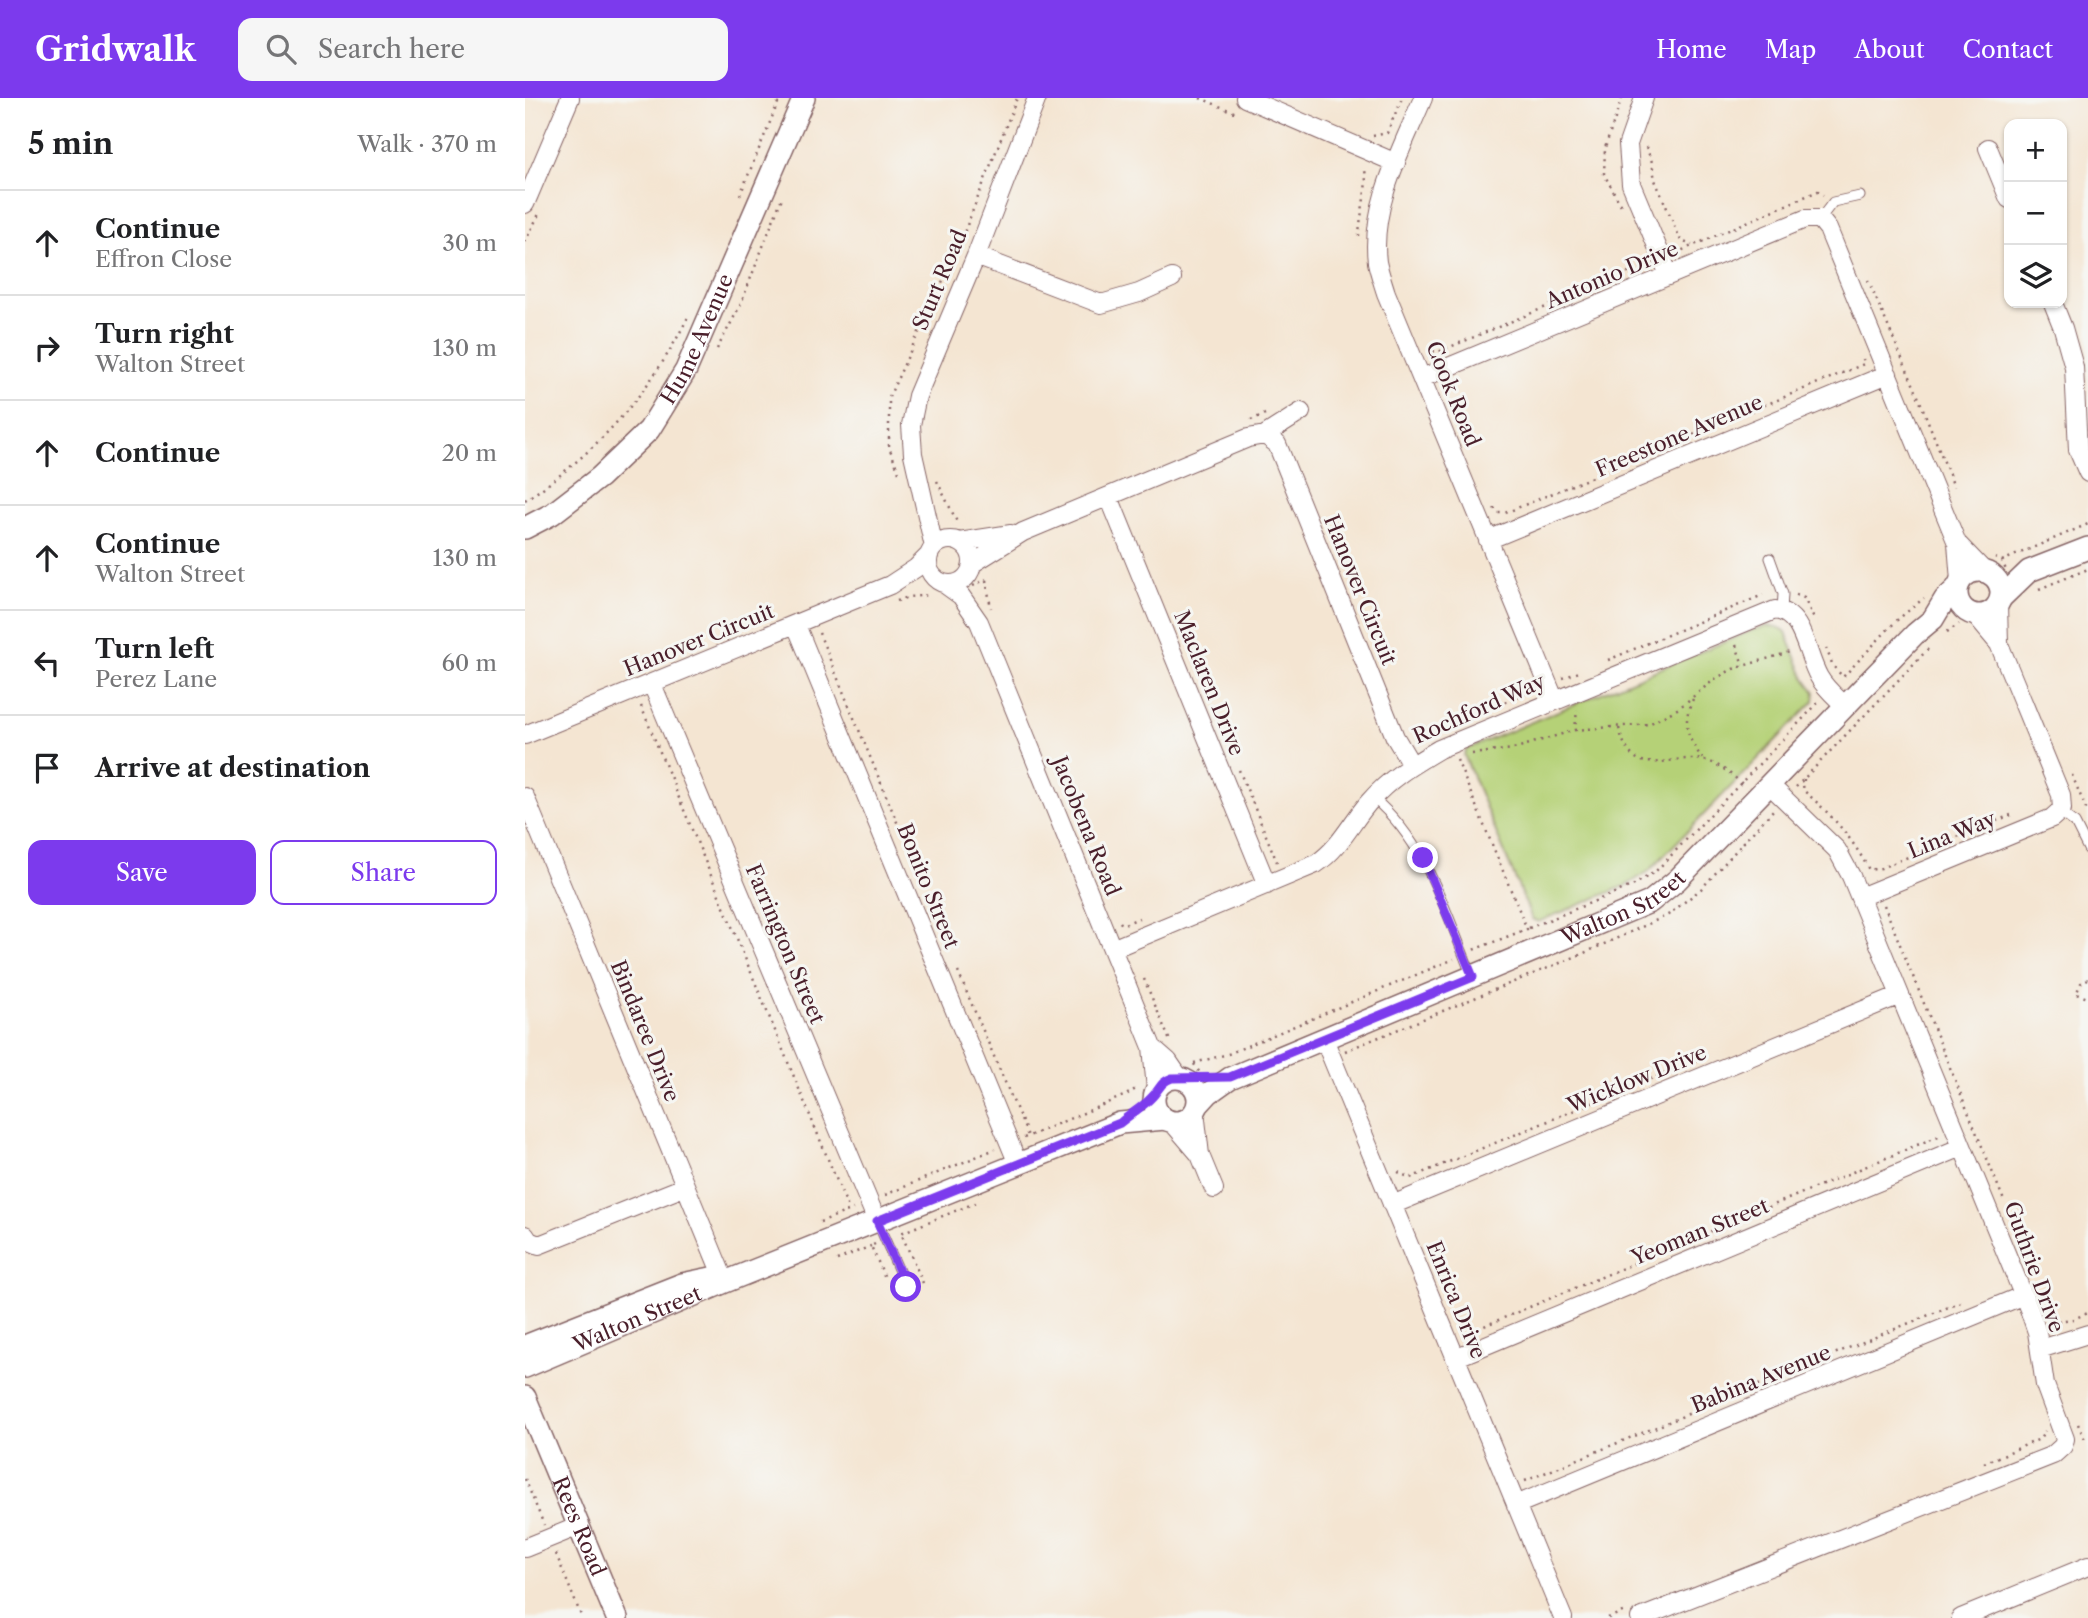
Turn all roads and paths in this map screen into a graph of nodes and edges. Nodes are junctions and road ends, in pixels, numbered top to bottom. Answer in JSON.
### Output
{"nodes":[{"id":1,"x":570,"y":98,"type":"edge"},
{"id":2,"x":780,"y":98,"type":"edge"},
{"id":3,"x":804,"y":98,"type":"edge"},
{"id":4,"x":1037,"y":98,"type":"edge"},
{"id":5,"x":1201,"y":98,"type":"edge"},
{"id":6,"x":1402,"y":98,"type":"edge"},
{"id":7,"x":1423,"y":98,"type":"edge"},
{"id":8,"x":1644,"y":98,"type":"edge"},
{"id":9,"x":1241,"y":106,"type":"edge"},
{"id":10,"x":1372,"y":136,"type":"dead end"},
{"id":11,"x":1644,"y":144,"type":"dead end"},
{"id":12,"x":1988,"y":148,"type":"dead end"},
{"id":13,"x":1396,"y":163,"type":"junction"},
{"id":14,"x":1357,"y":164,"type":"dead end"},
{"id":15,"x":2004,"y":187,"type":"edge"},
{"id":16,"x":1860,"y":196,"type":"dead end"},
{"id":17,"x":738,"y":201,"type":"dead end"},
{"id":18,"x":1833,"y":202,"type":"junction"},
{"id":19,"x":525,"y":204,"type":"edge"},
{"id":20,"x":1820,"y":219,"type":"junction"},
{"id":21,"x":1359,"y":243,"type":"dead end"},
{"id":22,"x":1692,"y":245,"type":"junction"},
{"id":23,"x":976,"y":256,"type":"junction"},
{"id":24,"x":1666,"y":267,"type":"junction"},
{"id":25,"x":1866,"y":274,"type":"dead end"},
{"id":26,"x":1172,"y":278,"type":"dead end"},
{"id":27,"x":2055,"y":308,"type":"edge"},
{"id":28,"x":689,"y":314,"type":"dead end"},
{"id":29,"x":1426,"y":348,"type":"dead end"},
{"id":30,"x":1432,"y":351,"type":"junction"},
{"id":31,"x":1863,"y":355,"type":"dead end"},
{"id":32,"x":1888,"y":374,"type":"junction"},
{"id":33,"x":1430,"y":375,"type":"junction"},
{"id":34,"x":1301,"y":412,"type":"dead end"},
{"id":35,"x":1265,"y":436,"type":"junction"},
{"id":36,"x":2088,"y":473,"type":"edge"},
{"id":37,"x":929,"y":482,"type":"junction"},
{"id":38,"x":1957,"y":496,"type":"dead end"},
{"id":39,"x":1109,"y":497,"type":"junction"},
{"id":40,"x":1489,"y":497,"type":"dead end"},
{"id":41,"x":525,"y":500,"type":"edge"},
{"id":42,"x":2088,"y":524,"type":"edge"},
{"id":43,"x":525,"y":527,"type":"edge"},
{"id":44,"x":1023,"y":532,"type":"junction"},
{"id":45,"x":953,"y":537,"type":"junction"},
{"id":46,"x":1488,"y":540,"type":"junction"},
{"id":47,"x":1957,"y":542,"type":"junction"},
{"id":48,"x":2088,"y":548,"type":"edge"},
{"id":49,"x":932,"y":551,"type":"junction"},
{"id":50,"x":1770,"y":558,"type":"dead end"},
{"id":51,"x":1992,"y":569,"type":"junction"},
{"id":52,"x":2029,"y":571,"type":"junction"},
{"id":53,"x":966,"y":579,"type":"junction"},
{"id":54,"x":1959,"y":584,"type":"junction"},
{"id":55,"x":1781,"y":589,"type":"junction"},
{"id":56,"x":1931,"y":593,"type":"dead end"},
{"id":57,"x":892,"y":594,"type":"junction"},
{"id":58,"x":1999,"y":601,"type":"junction"},
{"id":59,"x":1782,"y":611,"type":"junction"},
{"id":60,"x":1971,"y":613,"type":"junction"},
{"id":61,"x":986,"y":619,"type":"junction"},
{"id":62,"x":1933,"y":619,"type":"junction"},
{"id":63,"x":1818,"y":628,"type":"dead end"},
{"id":64,"x":799,"y":632,"type":"junction"},
{"id":65,"x":1999,"y":644,"type":"junction"},
{"id":66,"x":1806,"y":648,"type":"junction"},
{"id":67,"x":1599,"y":664,"type":"dead end"},
{"id":68,"x":1587,"y":669,"type":"dead end"},
{"id":69,"x":1562,"y":670,"type":"dead end"},
{"id":70,"x":1567,"y":676,"type":"junction"},
{"id":71,"x":1843,"y":677,"type":"junction"},
{"id":72,"x":1544,"y":689,"type":"junction"},
{"id":73,"x":1830,"y":690,"type":"junction"},
{"id":74,"x":655,"y":692,"type":"junction"},
{"id":75,"x":1526,"y":693,"type":"junction"},
{"id":76,"x":1694,"y":696,"type":"junction"},
{"id":77,"x":641,"y":706,"type":"junction"},
{"id":78,"x":1845,"y":706,"type":"junction"},
{"id":79,"x":1493,"y":707,"type":"dead end"},
{"id":80,"x":635,"y":709,"type":"dead end"},
{"id":81,"x":1619,"y":728,"type":"junction"},
{"id":82,"x":1575,"y":730,"type":"dead end"},
{"id":83,"x":525,"y":735,"type":"edge"},
{"id":84,"x":1705,"y":760,"type":"junction"},
{"id":85,"x":1411,"y":764,"type":"junction"},
{"id":86,"x":2070,"y":769,"type":"dead end"},
{"id":87,"x":1804,"y":779,"type":"dead end"},
{"id":88,"x":1755,"y":788,"type":"junction"},
{"id":89,"x":525,"y":797,"type":"edge"},
{"id":90,"x":1373,"y":798,"type":"junction"},
{"id":91,"x":2012,"y":815,"type":"dead end"},
{"id":92,"x":1782,"y":816,"type":"dead end"},
{"id":93,"x":2068,"y":817,"type":"junction"},
{"id":94,"x":903,"y":838,"type":"dead end"},
{"id":95,"x":2088,"y":849,"type":"edge"},
{"id":96,"x":1277,"y":862,"type":"dead end"},
{"id":97,"x":1260,"y":868,"type":"junction"},
{"id":98,"x":1268,"y":885,"type":"junction"},
{"id":99,"x":1860,"y":897,"type":"junction"},
{"id":100,"x":1894,"y":901,"type":"dead end"},
{"id":101,"x":1118,"y":916,"type":"dead end"},
{"id":102,"x":1141,"y":918,"type":"dead end"},
{"id":103,"x":1527,"y":929,"type":"dead end"},
{"id":104,"x":1112,"y":949,"type":"junction"},
{"id":105,"x":957,"y":970,"type":"dead end"},
{"id":106,"x":1473,"y":977,"type":"junction"},
{"id":107,"x":2088,"y":979,"type":"edge"},
{"id":108,"x":1900,"y":995,"type":"junction"},
{"id":109,"x":2088,"y":998,"type":"edge"},
{"id":110,"x":1324,"y":1039,"type":"junction"},
{"id":111,"x":1152,"y":1047,"type":"junction"},
{"id":112,"x":1352,"y":1048,"type":"dead end"},
{"id":113,"x":1350,"y":1056,"type":"dead end"},
{"id":114,"x":1701,"y":1058,"type":"dead end"},
{"id":115,"x":1230,"y":1077,"type":"junction"},
{"id":116,"x":1182,"y":1078,"type":"junction"},
{"id":117,"x":1150,"y":1091,"type":"junction"},
{"id":118,"x":1196,"y":1108,"type":"junction"},
{"id":119,"x":1168,"y":1120,"type":"junction"},
{"id":120,"x":1120,"y":1123,"type":"junction"},
{"id":121,"x":1939,"y":1129,"type":"dead end"},
{"id":122,"x":1941,"y":1135,"type":"junction"},
{"id":123,"x":1028,"y":1136,"type":"junction"},
{"id":124,"x":1010,"y":1143,"type":"junction"},
{"id":125,"x":1955,"y":1150,"type":"junction"},
{"id":126,"x":1200,"y":1155,"type":"junction"},
{"id":127,"x":1394,"y":1162,"type":"dead end"},
{"id":128,"x":1018,"y":1164,"type":"junction"},
{"id":129,"x":684,"y":1187,"type":"junction"},
{"id":130,"x":1214,"y":1189,"type":"dead end"},
{"id":131,"x":984,"y":1199,"type":"dead end"},
{"id":132,"x":1392,"y":1205,"type":"junction"},
{"id":133,"x":2007,"y":1208,"type":"dead end"},
{"id":134,"x":849,"y":1210,"type":"junction"},
{"id":135,"x":873,"y":1212,"type":"junction"},
{"id":136,"x":820,"y":1222,"type":"dead end"},
{"id":137,"x":525,"y":1235,"type":"edge"},
{"id":138,"x":871,"y":1246,"type":"dead end"},
{"id":139,"x":837,"y":1260,"type":"dead end"},
{"id":140,"x":724,"y":1279,"type":"junction"},
{"id":141,"x":923,"y":1283,"type":"dead end"},
{"id":142,"x":906,"y":1287,"type":"dead end"},
{"id":143,"x":2024,"y":1295,"type":"junction"},
{"id":144,"x":1966,"y":1300,"type":"dead end"},
{"id":145,"x":2088,"y":1313,"type":"edge"},
{"id":146,"x":1465,"y":1334,"type":"dead end"},
{"id":147,"x":2088,"y":1334,"type":"edge"},
{"id":148,"x":525,"y":1346,"type":"edge"},
{"id":149,"x":2048,"y":1347,"type":"junction"},
{"id":150,"x":1455,"y":1358,"type":"junction"},
{"id":151,"x":525,"y":1367,"type":"edge"},
{"id":152,"x":525,"y":1397,"type":"edge"},
{"id":153,"x":2075,"y":1417,"type":"dead end"},
{"id":154,"x":2087,"y":1442,"type":"edge"},
{"id":155,"x":1524,"y":1501,"type":"junction"},
{"id":156,"x":579,"y":1526,"type":"junction"},
{"id":157,"x":525,"y":1548,"type":"edge"},
{"id":158,"x":2088,"y":1566,"type":"edge"},
{"id":159,"x":617,"y":1618,"type":"edge"},
{"id":160,"x":1563,"y":1618,"type":"edge"},
{"id":161,"x":1640,"y":1618,"type":"edge"},
{"id":162,"x":1961,"y":1618,"type":"edge"}],
"edges":[{"from":1,"to":19,"type":"street"},
{"from":2,"to":17,"type":"path"},
{"from":3,"to":43,"type":"street","name":"Hume Avenue"},
{"from":4,"to":23,"type":"street","name":"Sturt Road"},
{"from":5,"to":9,"type":"path"},
{"from":6,"to":10,"type":"path"},
{"from":7,"to":13,"type":"street","name":"Cook Road"},
{"from":8,"to":24,"type":"street"},
{"from":9,"to":13,"type":"street"},
{"from":11,"to":22,"type":"path"},
{"from":12,"to":15,"type":"street"},
{"from":13,"to":33,"type":"street","name":"Cook Road"},
{"from":14,"to":21,"type":"path"},
{"from":16,"to":18,"type":"lane"},
{"from":18,"to":20,"type":"lane"},
{"from":18,"to":22,"type":"path"},
{"from":20,"to":24,"type":"street","name":"Antonio Drive"},
{"from":20,"to":32,"type":"street"},
{"from":22,"to":24,"type":"path"},
{"from":23,"to":26,"type":"street"},
{"from":23,"to":37,"type":"street","name":"Sturt Road"},
{"from":24,"to":30,"type":"path"},
{"from":24,"to":33,"type":"street","name":"Antonio Drive"},
{"from":25,"to":38,"type":"path"},
{"from":27,"to":36,"type":"street"},
{"from":28,"to":41,"type":"path"},
{"from":29,"to":30,"type":"path"},
{"from":30,"to":33,"type":"path"},
{"from":31,"to":40,"type":"path"},
{"from":32,"to":46,"type":"street","name":"Freestone Avenue"},
{"from":32,"to":47,"type":"street"},
{"from":33,"to":46,"type":"street","name":"Cook Road"},
{"from":34,"to":35,"type":"street"},
{"from":35,"to":39,"type":"street"},
{"from":35,"to":85,"type":"street","name":"Hanover Circuit"},
{"from":37,"to":45,"type":"street","name":"Sturt Road"},
{"from":37,"to":45,"type":"path"},
{"from":37,"to":49,"type":"street","name":"Sturt Road"},
{"from":39,"to":44,"type":"street"},
{"from":39,"to":97,"type":"street","name":"Maclaren Drive"},
{"from":42,"to":51,"type":"path"},
{"from":44,"to":45,"type":"street"},
{"from":44,"to":53,"type":"street"},
{"from":45,"to":49,"type":"street"},
{"from":45,"to":53,"type":"street","name":"Sturt Road"},
{"from":46,"to":72,"type":"street","name":"Cook Road"},
{"from":47,"to":51,"type":"street"},
{"from":47,"to":54,"type":"street"},
{"from":48,"to":52,"type":"street"},
{"from":49,"to":53,"type":"street","name":"Sturt Road"},
{"from":49,"to":57,"type":"street"},
{"from":50,"to":55,"type":"lane"},
{"from":51,"to":52,"type":"street"},
{"from":51,"to":54,"type":"street"},
{"from":51,"to":58,"type":"street"},
{"from":52,"to":58,"type":"street"},
{"from":53,"to":57,"type":"street"},
{"from":53,"to":57,"type":"path"},
{"from":53,"to":61,"type":"street","name":"Jacobena Road"},
{"from":53,"to":61,"type":"path"},
{"from":54,"to":60,"type":"street"},
{"from":54,"to":62,"type":"street","name":"Walton Street"},
{"from":55,"to":59,"type":"lane"},
{"from":55,"to":63,"type":"path"},
{"from":55,"to":67,"type":"path"},
{"from":56,"to":71,"type":"path"},
{"from":57,"to":64,"type":"street","name":"Hanover Circuit"},
{"from":58,"to":60,"type":"street"},
{"from":58,"to":65,"type":"street"},
{"from":59,"to":66,"type":"street"},
{"from":59,"to":72,"type":"street","name":"Rochford Way"},
{"from":60,"to":62,"type":"street"},
{"from":60,"to":65,"type":"street"},
{"from":61,"to":104,"type":"street","name":"Jacobena Road"},
{"from":62,"to":78,"type":"street","name":"Walton Street"},
{"from":64,"to":74,"type":"street","name":"Hanover Circuit"},
{"from":64,"to":94,"type":"path"},
{"from":64,"to":124,"type":"street","name":"Bonito Street"},
{"from":65,"to":93,"type":"street"},
{"from":66,"to":71,"type":"path"},
{"from":66,"to":73,"type":"street"},
{"from":66,"to":76,"type":"path"},
{"from":68,"to":70,"type":"path"},
{"from":69,"to":70,"type":"path"},
{"from":70,"to":72,"type":"path"},
{"from":71,"to":73,"type":"path"},
{"from":72,"to":75,"type":"path"},
{"from":72,"to":75,"type":"path"},
{"from":72,"to":85,"type":"street","name":"Rochford Way"},
{"from":73,"to":78,"type":"street"},
{"from":73,"to":88,"type":"path"},
{"from":74,"to":77,"type":"path"},
{"from":74,"to":83,"type":"street","name":"Hanover Circuit"},
{"from":74,"to":135,"type":"street","name":"Farrington Street"},
{"from":75,"to":79,"type":"path"},
{"from":76,"to":81,"type":"path"},
{"from":76,"to":84,"type":"path"},
{"from":77,"to":80,"type":"path"},
{"from":77,"to":134,"type":"path"},
{"from":78,"to":88,"type":"street","name":"Walton Street"},
{"from":81,"to":82,"type":"path"},
{"from":81,"to":84,"type":"path"},
{"from":84,"to":88,"type":"path"},
{"from":85,"to":90,"type":"street","name":"Rochford Way"},
{"from":86,"to":93,"type":"path"},
{"from":87,"to":91,"type":"path"},
{"from":88,"to":92,"type":"path"},
{"from":88,"to":99,"type":"street","name":"Guthrie Drive"},
{"from":88,"to":103,"type":"path"},
{"from":88,"to":106,"type":"street","name":"Walton Street"},
{"from":89,"to":129,"type":"street","name":"Bindaree Drive"},
{"from":90,"to":98,"type":"street","name":"Rochford Way"},
{"from":90,"to":106,"type":"lane"},
{"from":93,"to":95,"type":"lane"},
{"from":93,"to":99,"type":"street","name":"Lina Way"},
{"from":96,"to":97,"type":"path"},
{"from":97,"to":98,"type":"street","name":"Maclaren Drive"},
{"from":98,"to":104,"type":"street","name":"Rochford Way"},
{"from":99,"to":108,"type":"street","name":"Guthrie Drive"},
{"from":100,"to":133,"type":"path"},
{"from":101,"to":102,"type":"path"},
{"from":104,"to":111,"type":"street","name":"Jacobena Road"},
{"from":105,"to":123,"type":"path"},
{"from":106,"to":110,"type":"street","name":"Walton Street"},
{"from":107,"to":109,"type":"path"},
{"from":108,"to":125,"type":"street","name":"Guthrie Drive"},
{"from":108,"to":132,"type":"street","name":"Wicklow Drive"},
{"from":110,"to":115,"type":"street","name":"Walton Street"},
{"from":110,"to":132,"type":"street","name":"Enrica Drive"},
{"from":111,"to":116,"type":"street","name":"Jacobena Road"},
{"from":111,"to":117,"type":"street","name":"Jacobena Road"},
{"from":112,"to":113,"type":"path"},
{"from":114,"to":127,"type":"path"},
{"from":115,"to":116,"type":"street","name":"Walton Street"},
{"from":115,"to":118,"type":"street","name":"Walton Street"},
{"from":116,"to":117,"type":"street"},
{"from":116,"to":118,"type":"street"},
{"from":117,"to":119,"type":"street"},
{"from":117,"to":120,"type":"street","name":"Walton Street"},
{"from":117,"to":123,"type":"path"},
{"from":118,"to":119,"type":"street"},
{"from":118,"to":126,"type":"street"},
{"from":119,"to":120,"type":"street","name":"Walton Street"},
{"from":119,"to":126,"type":"street"},
{"from":120,"to":128,"type":"street","name":"Walton Street"},
{"from":121,"to":122,"type":"path"},
{"from":122,"to":125,"type":"path"},
{"from":122,"to":146,"type":"path"},
{"from":123,"to":124,"type":"path"},
{"from":124,"to":128,"type":"street","name":"Bonito Street"},
{"from":124,"to":135,"type":"path"},
{"from":125,"to":143,"type":"street","name":"Guthrie Drive"},
{"from":125,"to":150,"type":"street","name":"Yeoman Street"},
{"from":126,"to":130,"type":"street"},
{"from":128,"to":135,"type":"street","name":"Walton Street"},
{"from":129,"to":137,"type":"street"},
{"from":129,"to":140,"type":"street","name":"Bindaree Drive"},
{"from":131,"to":141,"type":"path"},
{"from":132,"to":150,"type":"street","name":"Enrica Drive"},
{"from":134,"to":135,"type":"path"},
{"from":134,"to":136,"type":"path"},
{"from":135,"to":140,"type":"street","name":"Walton Street"},
{"from":135,"to":142,"type":"lane"},
{"from":138,"to":139,"type":"path"},
{"from":140,"to":148,"type":"street","name":"Walton Street"},
{"from":140,"to":151,"type":"street","name":"Walton Street"},
{"from":143,"to":149,"type":"street","name":"Guthrie Drive"},
{"from":143,"to":155,"type":"street","name":"Babina Avenue"},
{"from":144,"to":155,"type":"path"},
{"from":145,"to":149,"type":"path"},
{"from":147,"to":149,"type":"street"},
{"from":149,"to":161,"type":"street","name":"Guthrie Drive"},
{"from":150,"to":155,"type":"street","name":"Enrica Drive"},
{"from":152,"to":156,"type":"street","name":"Rees Road"},
{"from":153,"to":154,"type":"path"},
{"from":155,"to":160,"type":"street","name":"Enrica Drive"},
{"from":156,"to":157,"type":"street"},
{"from":156,"to":159,"type":"street","name":"Rees Road"},
{"from":158,"to":162,"type":"street"}]}
